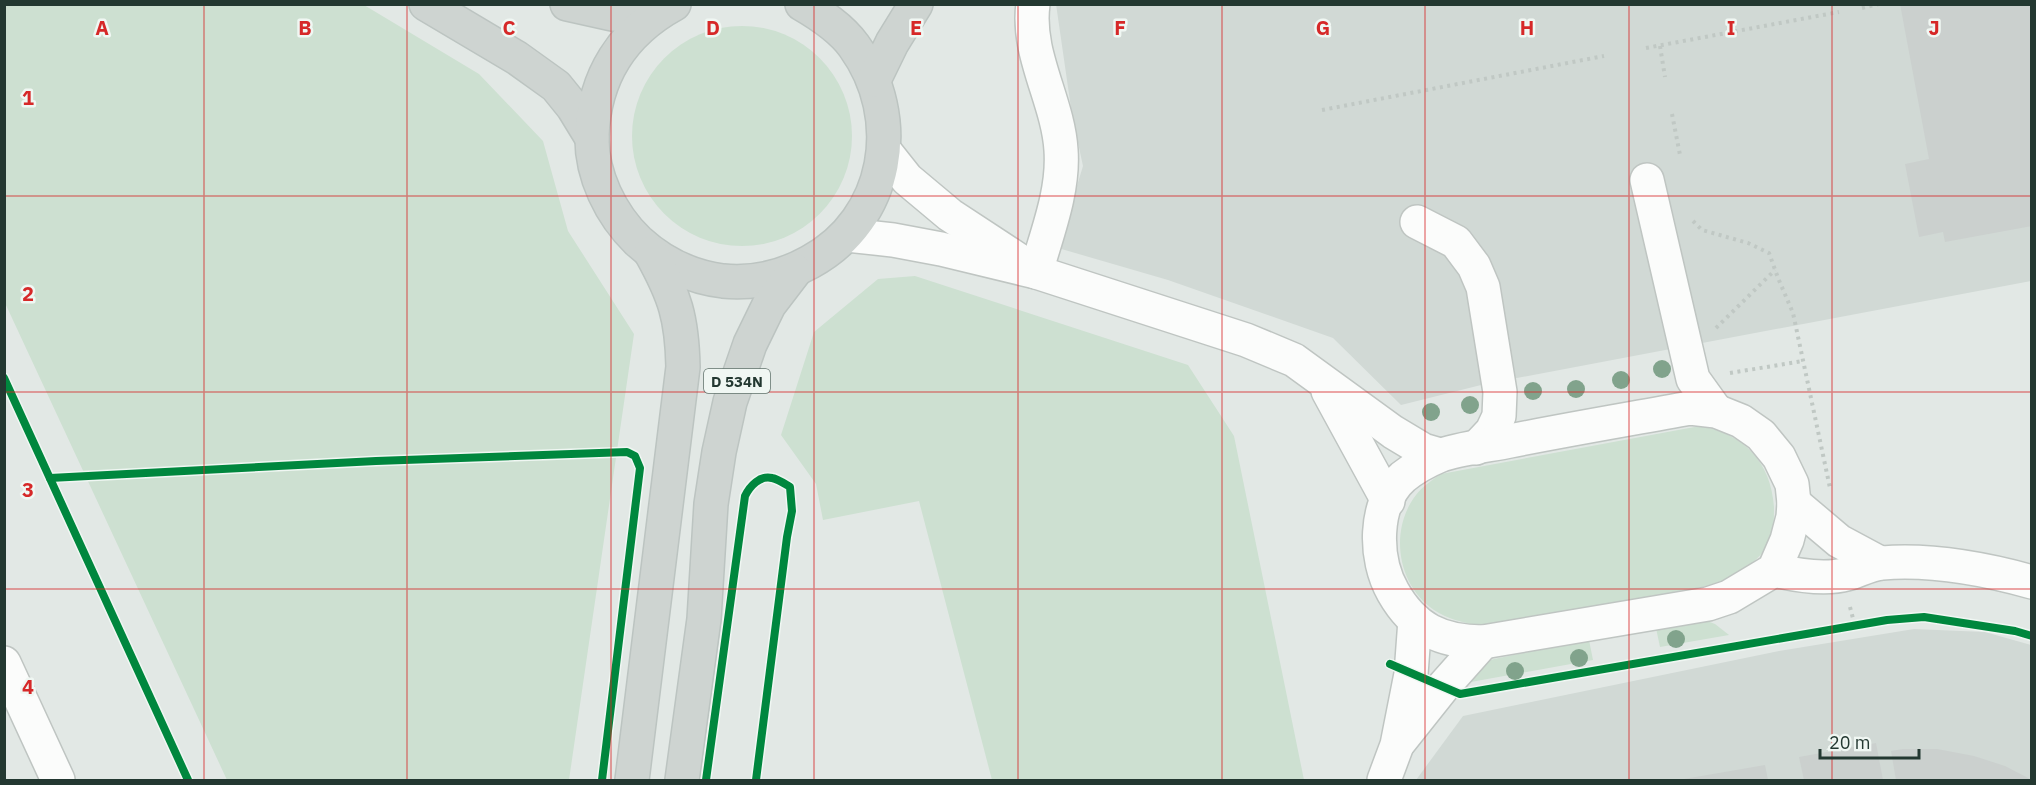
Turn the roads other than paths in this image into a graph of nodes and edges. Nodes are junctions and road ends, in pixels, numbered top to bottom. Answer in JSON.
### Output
{"nodes":[{"id":1,"x":426,"y":4,"type":"edge"},
{"id":2,"x":567,"y":4,"type":"edge"},
{"id":3,"x":801,"y":4,"type":"edge"},
{"id":4,"x":916,"y":4,"type":"edge"},
{"id":5,"x":1033,"y":4,"type":"edge"},
{"id":6,"x":664,"y":10,"type":"edge"},
{"id":7,"x":874,"y":80,"type":"junction"},
{"id":8,"x":592,"y":138,"type":"junction"},
{"id":9,"x":884,"y":150,"type":"junction"},
{"id":10,"x":1647,"y":180,"type":"dead end"},
{"id":11,"x":1417,"y":222,"type":"dead end"},
{"id":12,"x":847,"y":235,"type":"junction"},
{"id":13,"x":651,"y":254,"type":"junction"},
{"id":14,"x":795,"y":271,"type":"junction"},
{"id":15,"x":1036,"y":272,"type":"junction"},
{"id":16,"x":1323,"y":381,"type":"junction"},
{"id":17,"x":1716,"y":411,"type":"junction"},
{"id":18,"x":1476,"y":448,"type":"junction"},
{"id":19,"x":1440,"y":455,"type":"junction"},
{"id":20,"x":1388,"y":501,"type":"junction"},
{"id":21,"x":1794,"y":503,"type":"junction"},
{"id":22,"x":1880,"y":563,"type":"junction"},
{"id":23,"x":1774,"y":570,"type":"junction"},
{"id":24,"x":2031,"y":582,"type":"edge"},
{"id":25,"x":1415,"y":621,"type":"junction"},
{"id":26,"x":1483,"y":642,"type":"junction"},
{"id":27,"x":4,"y":663,"type":"edge"},
{"id":28,"x":1397,"y":744,"type":"junction"},
{"id":29,"x":58,"y":780,"type":"edge"},
{"id":30,"x":632,"y":780,"type":"edge"},
{"id":31,"x":682,"y":780,"type":"edge"},
{"id":32,"x":1384,"y":780,"type":"edge"}],
"edges":[{"from":1,"to":8,"type":"main road"},
{"from":2,"to":6,"type":"main road"},
{"from":3,"to":7,"type":"main road"},
{"from":4,"to":7,"type":"main road"},
{"from":5,"to":15,"type":"street"},
{"from":6,"to":8,"type":"main road"},
{"from":7,"to":9,"type":"main road"},
{"from":8,"to":13,"type":"main road"},
{"from":9,"to":12,"type":"main road"},
{"from":9,"to":15,"type":"street"},
{"from":10,"to":17,"type":"street"},
{"from":11,"to":18,"type":"street"},
{"from":12,"to":14,"type":"main road"},
{"from":12,"to":15,"type":"street"},
{"from":13,"to":14,"type":"main road"},
{"from":13,"to":30,"type":"main road","number":"D 534N"},
{"from":14,"to":31,"type":"main road","number":"D 534N"},
{"from":15,"to":16,"type":"street"},
{"from":16,"to":19,"type":"street"},
{"from":16,"to":20,"type":"street"},
{"from":17,"to":18,"type":"street"},
{"from":17,"to":21,"type":"street"},
{"from":18,"to":19,"type":"street"},
{"from":19,"to":20,"type":"street"},
{"from":20,"to":25,"type":"street"},
{"from":21,"to":22,"type":"street"},
{"from":21,"to":23,"type":"street"},
{"from":22,"to":23,"type":"street"},
{"from":22,"to":24,"type":"street"},
{"from":23,"to":26,"type":"street"},
{"from":25,"to":26,"type":"street"},
{"from":25,"to":28,"type":"street"},
{"from":26,"to":28,"type":"street"},
{"from":27,"to":29,"type":"street"},
{"from":28,"to":32,"type":"street"}]}
